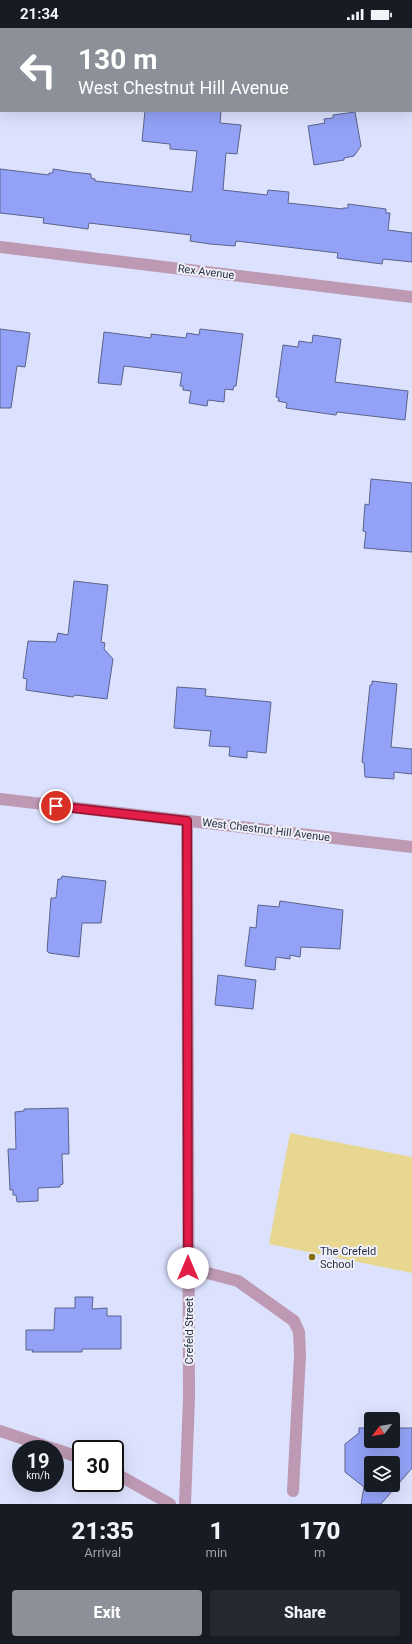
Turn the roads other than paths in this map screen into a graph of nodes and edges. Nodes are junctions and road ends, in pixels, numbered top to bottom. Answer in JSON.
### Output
{"nodes":[{"id":1,"x":0,"y":247,"type":"edge"},
{"id":2,"x":412,"y":297,"type":"edge"},
{"id":3,"x":0,"y":799,"type":"edge"},
{"id":4,"x":187,"y":821,"type":"junction"},
{"id":5,"x":412,"y":848,"type":"edge"},
{"id":6,"x":188,"y":1268,"type":"junction"},
{"id":7,"x":0,"y":1431,"type":"edge"},
{"id":8,"x":27,"y":1440,"type":"edge"},
{"id":9,"x":124,"y":1478,"type":"edge"},
{"id":10,"x":292,"y":1491,"type":"dead end"},
{"id":11,"x":170,"y":1504,"type":"edge"},
{"id":12,"x":185,"y":1504,"type":"edge"}],
"edges":[{"from":1,"to":2,"type":"street","name":"Rex Avenue"},
{"from":3,"to":4,"type":"street","name":"West Chestnut Hill Avenue"},
{"from":4,"to":5,"type":"street","name":"West Chestnut Hill Avenue"},
{"from":4,"to":6,"type":"street","name":"Crefeld Street"},
{"from":6,"to":10,"type":"street"},
{"from":6,"to":12,"type":"street","name":"Crefeld Street"},
{"from":7,"to":8,"type":"street"},
{"from":9,"to":11,"type":"street"}]}
